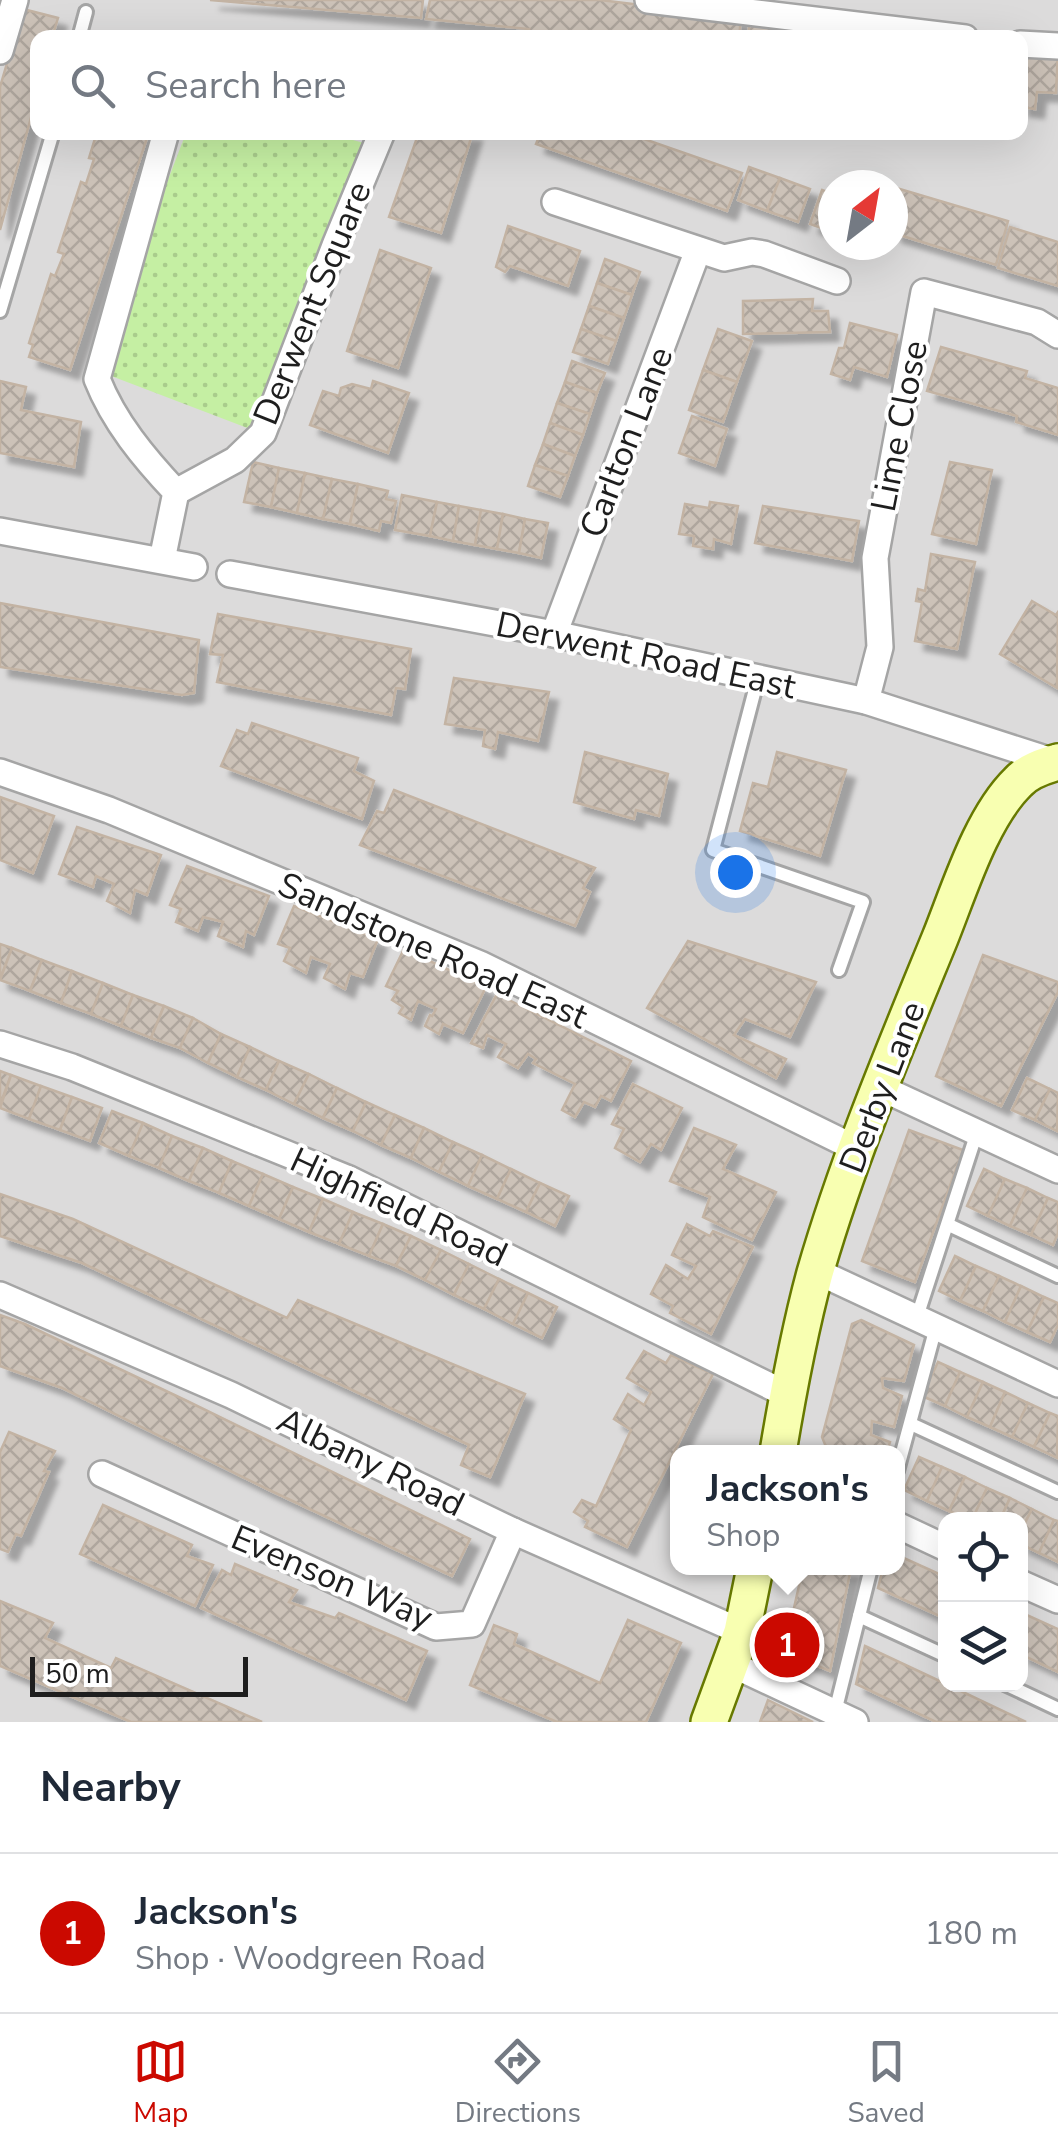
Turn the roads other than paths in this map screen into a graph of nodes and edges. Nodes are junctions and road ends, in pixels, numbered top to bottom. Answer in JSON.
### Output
{"nodes":[{"id":1,"x":15,"y":0,"type":"edge"},
{"id":2,"x":648,"y":0,"type":"edge"},
{"id":3,"x":86,"y":12,"type":"dead end"},
{"id":4,"x":81,"y":30,"type":"edge"},
{"id":5,"x":898,"y":30,"type":"edge"},
{"id":6,"x":1028,"y":44,"type":"edge"},
{"id":7,"x":1058,"y":46,"type":"edge"},
{"id":8,"x":0,"y":51,"type":"edge"},
{"id":9,"x":51,"y":140,"type":"edge"},
{"id":10,"x":164,"y":140,"type":"edge"},
{"id":11,"x":379,"y":140,"type":"edge"},
{"id":12,"x":555,"y":202,"type":"dead end"},
{"id":13,"x":698,"y":250,"type":"junction"},
{"id":14,"x":837,"y":281,"type":"dead end"},
{"id":15,"x":0,"y":311,"type":"edge"},
{"id":16,"x":1058,"y":335,"type":"edge"},
{"id":17,"x":176,"y":492,"type":"junction"},
{"id":18,"x":0,"y":531,"type":"edge"},
{"id":19,"x":162,"y":560,"type":"junction"},
{"id":20,"x":194,"y":567,"type":"dead end"},
{"id":21,"x":230,"y":574,"type":"dead end"},
{"id":22,"x":554,"y":634,"type":"junction"},
{"id":23,"x":758,"y":678,"type":"junction"},
{"id":24,"x":866,"y":701,"type":"junction"},
{"id":25,"x":1057,"y":760,"type":"edge"},
{"id":26,"x":0,"y":772,"type":"edge"},
{"id":27,"x":838,"y":970,"type":"dead end"},
{"id":28,"x":0,"y":1044,"type":"edge"},
{"id":29,"x":880,"y":1087,"type":"junction"},
{"id":30,"x":977,"y":1132,"type":"junction"},
{"id":31,"x":857,"y":1150,"type":"junction"},
{"id":32,"x":1058,"y":1170,"type":"edge"},
{"id":33,"x":949,"y":1225,"type":"junction"},
{"id":34,"x":816,"y":1271,"type":"junction"},
{"id":35,"x":1058,"y":1276,"type":"edge"},
{"id":36,"x":0,"y":1294,"type":"edge"},
{"id":37,"x":926,"y":1322,"type":"junction"},
{"id":38,"x":1058,"y":1384,"type":"edge"},
{"id":39,"x":788,"y":1395,"type":"junction"},
{"id":40,"x":911,"y":1424,"type":"junction"},
{"id":41,"x":779,"y":1445,"type":"edge"},
{"id":42,"x":905,"y":1445,"type":"edge"},
{"id":43,"x":102,"y":1474,"type":"dead end"},
{"id":44,"x":1058,"y":1492,"type":"edge"},
{"id":45,"x":905,"y":1529,"type":"edge"},
{"id":46,"x":513,"y":1531,"type":"junction"},
{"id":47,"x":938,"y":1544,"type":"edge"},
{"id":48,"x":753,"y":1575,"type":"edge"},
{"id":49,"x":869,"y":1575,"type":"edge"},
{"id":50,"x":1028,"y":1587,"type":"edge"},
{"id":51,"x":1058,"y":1600,"type":"edge"},
{"id":52,"x":859,"y":1616,"type":"junction"},
{"id":53,"x":736,"y":1648,"type":"junction"},
{"id":54,"x":938,"y":1652,"type":"edge"},
{"id":55,"x":1023,"y":1692,"type":"edge"},
{"id":56,"x":1058,"y":1709,"type":"edge"},
{"id":57,"x":841,"y":1719,"type":"edge"},
{"id":58,"x":708,"y":1722,"type":"edge"}],
"edges":[{"from":1,"to":8,"type":"street"},
{"from":2,"to":5,"type":"street"},
{"from":3,"to":4,"type":"lane"},
{"from":6,"to":7,"type":"street"},
{"from":9,"to":15,"type":"lane"},
{"from":10,"to":17,"type":"street"},
{"from":11,"to":17,"type":"street","name":"Derwent Square"},
{"from":12,"to":13,"type":"street"},
{"from":13,"to":14,"type":"street"},
{"from":13,"to":22,"type":"street","name":"Carlton Lane"},
{"from":16,"to":24,"type":"street","name":"Lime Close"},
{"from":17,"to":19,"type":"street"},
{"from":18,"to":19,"type":"street"},
{"from":19,"to":20,"type":"street"},
{"from":21,"to":22,"type":"street","name":"Derwent Road East"},
{"from":22,"to":23,"type":"street","name":"Derwent Road East"},
{"from":23,"to":24,"type":"street","name":"Derwent Road East"},
{"from":23,"to":27,"type":"lane"},
{"from":24,"to":25,"type":"street","name":"Derwent Road East"},
{"from":25,"to":29,"type":"street","name":"Derby Lane"},
{"from":26,"to":31,"type":"street","name":"Sandstone Road East"},
{"from":28,"to":39,"type":"street","name":"Highfield Road"},
{"from":29,"to":30,"type":"street"},
{"from":29,"to":31,"type":"street","name":"Derby Lane"},
{"from":30,"to":32,"type":"street"},
{"from":30,"to":33,"type":"lane"},
{"from":31,"to":34,"type":"street","name":"Derby Lane"},
{"from":33,"to":35,"type":"lane"},
{"from":33,"to":37,"type":"lane"},
{"from":34,"to":37,"type":"street"},
{"from":34,"to":39,"type":"street","name":"Derby Lane"},
{"from":36,"to":46,"type":"street","name":"Albany Road"},
{"from":37,"to":38,"type":"street"},
{"from":37,"to":40,"type":"lane"},
{"from":39,"to":41,"type":"street","name":"Derby Lane"},
{"from":40,"to":42,"type":"lane"},
{"from":40,"to":44,"type":"lane"},
{"from":43,"to":46,"type":"street","name":"Evenson Way"},
{"from":45,"to":47,"type":"street"},
{"from":46,"to":53,"type":"street","name":"Albany Road"},
{"from":48,"to":53,"type":"street"},
{"from":49,"to":52,"type":"lane"},
{"from":50,"to":51,"type":"street"},
{"from":52,"to":54,"type":"lane"},
{"from":52,"to":57,"type":"lane"},
{"from":53,"to":57,"type":"street","name":"Albany Road"},
{"from":53,"to":58,"type":"street"},
{"from":55,"to":56,"type":"lane"}]}
